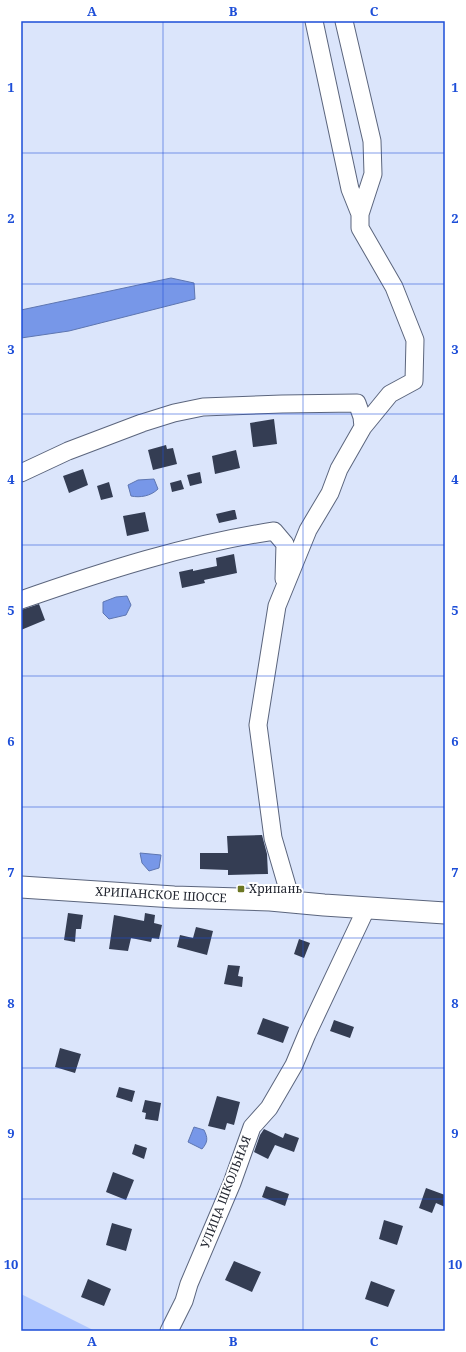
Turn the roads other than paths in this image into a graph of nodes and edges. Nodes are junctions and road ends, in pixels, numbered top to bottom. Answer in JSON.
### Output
{"nodes":[{"id":1,"x":314,"y":21,"type":"edge"},
{"id":2,"x":344,"y":21,"type":"edge"},
{"id":3,"x":360,"y":214,"type":"junction"},
{"id":4,"x":363,"y":427,"type":"junction"},
{"id":5,"x":21,"y":472,"type":"edge"},
{"id":6,"x":284,"y":589,"type":"junction"},
{"id":7,"x":21,"y":600,"type":"edge"},
{"id":8,"x":21,"y":887,"type":"edge"},
{"id":9,"x":292,"y":903,"type":"junction"},
{"id":10,"x":367,"y":907,"type":"junction"},
{"id":11,"x":445,"y":913,"type":"edge"},
{"id":12,"x":169,"y":1331,"type":"edge"}],
"edges":[{"from":1,"to":3,"type":"street"},
{"from":2,"to":3,"type":"street"},
{"from":3,"to":4,"type":"street"},
{"from":4,"to":5,"type":"street"},
{"from":4,"to":6,"type":"street"},
{"from":6,"to":7,"type":"street"},
{"from":6,"to":9,"type":"street"},
{"from":8,"to":9,"type":"main road","name":"ХРИПАНСКОЕ ШОССЕ"},
{"from":9,"to":10,"type":"main road","name":"ХРИПАНСКОЕ ШОССЕ"},
{"from":10,"to":11,"type":"main road","name":"ХРИПАНСКОЕ ШОССЕ"},
{"from":10,"to":12,"type":"street","name":"УЛИЦА ШКОЛЬНАЯ"}]}
